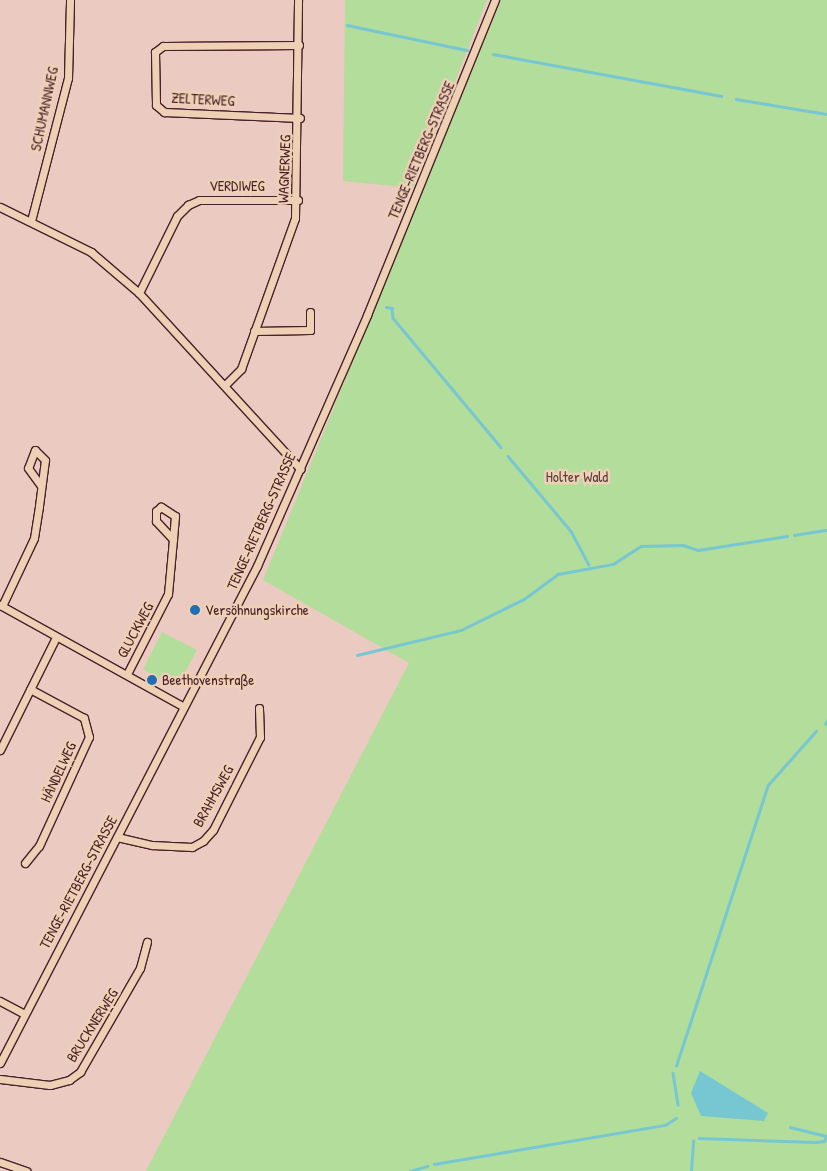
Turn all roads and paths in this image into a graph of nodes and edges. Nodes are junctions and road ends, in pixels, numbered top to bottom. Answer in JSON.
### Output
{"nodes":[{"id":1,"x":70,"y":0,"type":"edge"},
{"id":2,"x":298,"y":0,"type":"edge"},
{"id":3,"x":495,"y":0,"type":"edge"},
{"id":4,"x":299,"y":45,"type":"junction"},
{"id":5,"x":300,"y":118,"type":"junction"},
{"id":6,"x":298,"y":200,"type":"junction"},
{"id":7,"x":0,"y":207,"type":"edge"},
{"id":8,"x":31,"y":221,"type":"junction"},
{"id":9,"x":139,"y":293,"type":"junction"},
{"id":10,"x":310,"y":312,"type":"dead end"},
{"id":11,"x":254,"y":331,"type":"junction"},
{"id":12,"x":225,"y":385,"type":"junction"},
{"id":13,"x":300,"y":469,"type":"junction"},
{"id":14,"x":41,"y":486,"type":"dead end"},
{"id":15,"x":174,"y":538,"type":"dead end"},
{"id":16,"x":1,"y":606,"type":"edge"},
{"id":17,"x":56,"y":637,"type":"junction"},
{"id":18,"x":127,"y":674,"type":"junction"},
{"id":19,"x":30,"y":689,"type":"junction"},
{"id":20,"x":184,"y":707,"type":"junction"},
{"id":21,"x":259,"y":708,"type":"dead end"},
{"id":22,"x":0,"y":750,"type":"edge"},
{"id":23,"x":117,"y":837,"type":"junction"},
{"id":24,"x":25,"y":862,"type":"dead end"},
{"id":25,"x":147,"y":942,"type":"dead end"},
{"id":26,"x":0,"y":1001,"type":"edge"},
{"id":27,"x":24,"y":1014,"type":"junction"},
{"id":28,"x":0,"y":1063,"type":"edge"},
{"id":29,"x":0,"y":1078,"type":"edge"},
{"id":30,"x":0,"y":1162,"type":"edge"},
{"id":31,"x":26,"y":1171,"type":"edge"}],
"edges":[{"from":1,"to":8,"type":"street","name":"SCHUMANNWEG"},
{"from":2,"to":4,"type":"street","name":"WAGNERWEG"},
{"from":3,"to":13,"type":"street","name":"TENGE-RIETBERG-STRASSE"},
{"from":4,"to":5,"type":"street","name":"WAGNERWEG"},
{"from":4,"to":5,"type":"street","name":"ZELTERWEG"},
{"from":5,"to":6,"type":"street","name":"WAGNERWEG"},
{"from":6,"to":9,"type":"street","name":"VERDIWEG"},
{"from":6,"to":11,"type":"street","name":"WAGNERWEG"},
{"from":7,"to":8,"type":"street"},
{"from":8,"to":9,"type":"street"},
{"from":9,"to":12,"type":"street"},
{"from":10,"to":11,"type":"street"},
{"from":11,"to":12,"type":"street","name":"WAGNERWEG"},
{"from":12,"to":13,"type":"street"},
{"from":13,"to":20,"type":"street","name":"TENGE-RIETBERG-STRASSE"},
{"from":14,"to":16,"type":"street"},
{"from":15,"to":18,"type":"street","name":"GLUCKWEG"},
{"from":16,"to":17,"type":"street"},
{"from":17,"to":18,"type":"street"},
{"from":17,"to":19,"type":"street"},
{"from":18,"to":20,"type":"street"},
{"from":19,"to":22,"type":"street"},
{"from":19,"to":24,"type":"street","name":"HÄNDELWEG"},
{"from":20,"to":23,"type":"street","name":"TENGE-RIETBERG-STRASSE"},
{"from":21,"to":23,"type":"street","name":"BRAHMSWEG"},
{"from":23,"to":27,"type":"street","name":"TENGE-RIETBERG-STRASSE"},
{"from":25,"to":29,"type":"street","name":"BRUCKNERWEG"},
{"from":26,"to":27,"type":"street"},
{"from":27,"to":28,"type":"street","name":"TENGE-RIETBERG-STRASSE"},
{"from":30,"to":31,"type":"street"}]}
